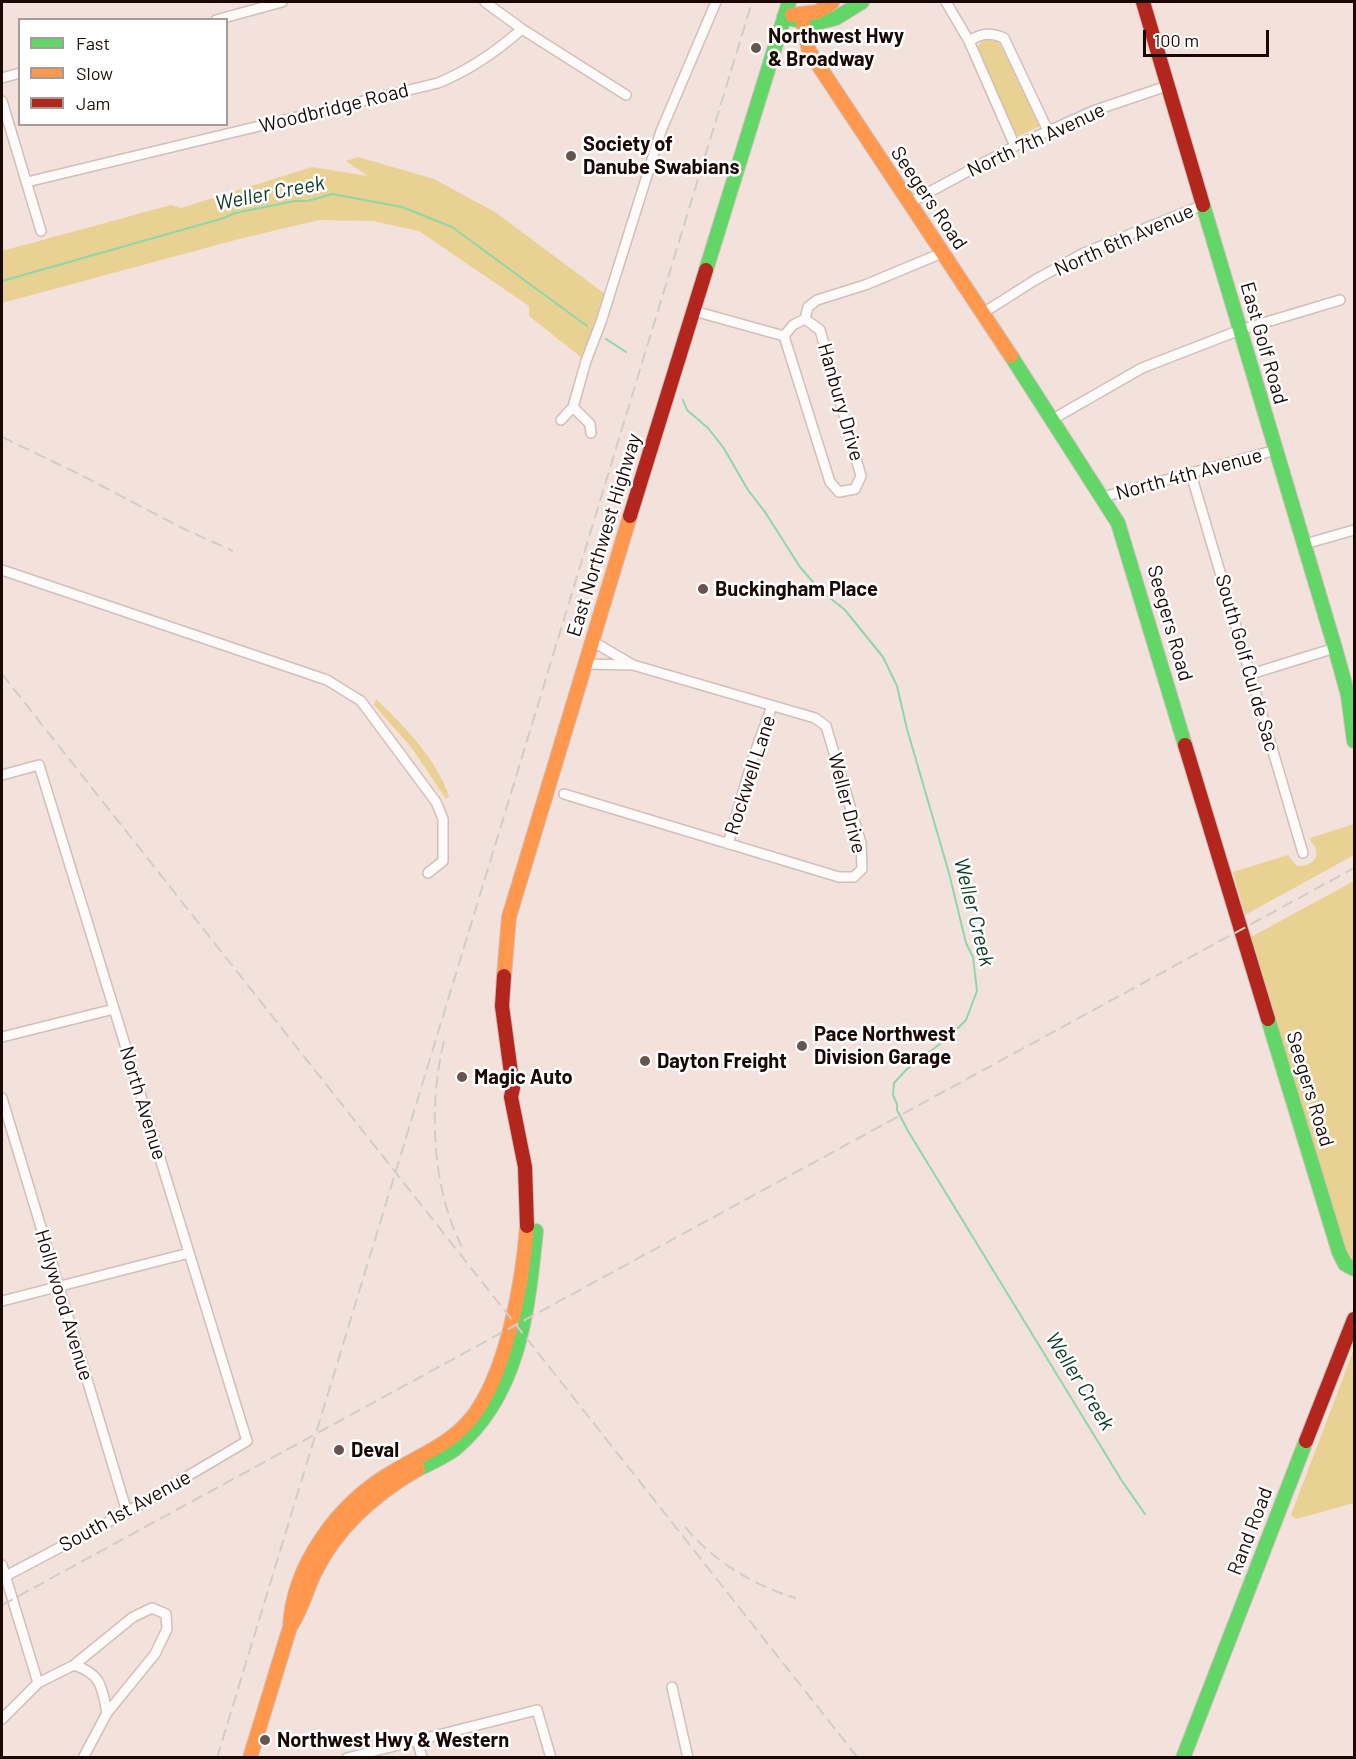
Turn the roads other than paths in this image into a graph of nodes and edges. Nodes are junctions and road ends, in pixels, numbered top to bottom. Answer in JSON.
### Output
{"nodes":[{"id":1,"x":282,"y":2,"type":"edge"},
{"id":2,"x":485,"y":2,"type":"edge"},
{"id":3,"x":716,"y":2,"type":"edge"},
{"id":4,"x":789,"y":2,"type":"edge"},
{"id":5,"x":833,"y":2,"type":"edge"},
{"id":6,"x":862,"y":2,"type":"edge"},
{"id":7,"x":946,"y":2,"type":"edge"},
{"id":8,"x":1143,"y":2,"type":"edge"},
{"id":9,"x":784,"y":17,"type":"junction"},
{"id":10,"x":223,"y":18,"type":"edge"},
{"id":11,"x":803,"y":22,"type":"junction"},
{"id":12,"x":820,"y":22,"type":"junction"},
{"id":13,"x":522,"y":29,"type":"junction"},
{"id":14,"x":969,"y":41,"type":"junction"},
{"id":15,"x":809,"y":51,"type":"junction"},
{"id":16,"x":18,"y":74,"type":"edge"},
{"id":17,"x":2,"y":78,"type":"edge"},
{"id":18,"x":1167,"y":86,"type":"junction"},
{"id":19,"x":626,"y":95,"type":"dead end"},
{"id":20,"x":2,"y":101,"type":"edge"},
{"id":21,"x":1048,"y":131,"type":"junction"},
{"id":22,"x":1015,"y":146,"type":"junction"},
{"id":23,"x":27,"y":182,"type":"junction"},
{"id":24,"x":909,"y":203,"type":"junction"},
{"id":25,"x":1203,"y":205,"type":"junction"},
{"id":26,"x":42,"y":231,"type":"dead end"},
{"id":27,"x":942,"y":253,"type":"junction"},
{"id":28,"x":1340,"y":300,"type":"dead end"},
{"id":29,"x":694,"y":311,"type":"junction"},
{"id":30,"x":983,"y":314,"type":"junction"},
{"id":31,"x":805,"y":319,"type":"junction"},
{"id":32,"x":1240,"y":330,"type":"junction"},
{"id":33,"x":784,"y":336,"type":"junction"},
{"id":34,"x":573,"y":408,"type":"junction"},
{"id":35,"x":1053,"y":419,"type":"junction"},
{"id":36,"x":561,"y":420,"type":"dead end"},
{"id":37,"x":591,"y":433,"type":"dead end"},
{"id":38,"x":1276,"y":450,"type":"junction"},
{"id":39,"x":1191,"y":474,"type":"junction"},
{"id":40,"x":1103,"y":497,"type":"junction"},
{"id":41,"x":1354,"y":530,"type":"edge"},
{"id":42,"x":1305,"y":544,"type":"junction"},
{"id":43,"x":2,"y":570,"type":"edge"},
{"id":44,"x":592,"y":641,"type":"junction"},
{"id":45,"x":1335,"y":648,"type":"junction"},
{"id":46,"x":585,"y":664,"type":"junction"},
{"id":47,"x":633,"y":666,"type":"junction"},
{"id":48,"x":1251,"y":674,"type":"junction"},
{"id":49,"x":1351,"y":701,"type":"edge"},
{"id":50,"x":772,"y":706,"type":"junction"},
{"id":51,"x":1354,"y":741,"type":"edge"},
{"id":52,"x":2,"y":775,"type":"edge"},
{"id":53,"x":564,"y":794,"type":"dead end"},
{"id":54,"x":728,"y":844,"type":"junction"},
{"id":55,"x":1303,"y":853,"type":"dead end"},
{"id":56,"x":428,"y":873,"type":"dead end"},
{"id":57,"x":114,"y":1009,"type":"junction"},
{"id":58,"x":2,"y":1037,"type":"edge"},
{"id":59,"x":2,"y":1098,"type":"edge"},
{"id":60,"x":189,"y":1253,"type":"junction"},
{"id":61,"x":1354,"y":1269,"type":"edge"},
{"id":62,"x":58,"y":1287,"type":"junction"},
{"id":63,"x":2,"y":1301,"type":"edge"},
{"id":64,"x":1354,"y":1320,"type":"edge"},
{"id":65,"x":247,"y":1441,"type":"joint"},
{"id":66,"x":127,"y":1512,"type":"junction"},
{"id":67,"x":2,"y":1564,"type":"edge"},
{"id":68,"x":3,"y":1577,"type":"edge"},
{"id":69,"x":74,"y":1665,"type":"junction"},
{"id":70,"x":38,"y":1683,"type":"junction"},
{"id":71,"x":672,"y":1687,"type":"dead end"},
{"id":72,"x":106,"y":1713,"type":"junction"},
{"id":73,"x":2,"y":1719,"type":"edge"},
{"id":74,"x":417,"y":1739,"type":"junction"},
{"id":75,"x":83,"y":1758,"type":"edge"},
{"id":76,"x":250,"y":1758,"type":"edge"},
{"id":77,"x":347,"y":1758,"type":"edge"},
{"id":78,"x":422,"y":1758,"type":"edge"},
{"id":79,"x":551,"y":1758,"type":"edge"},
{"id":80,"x":688,"y":1758,"type":"edge"},
{"id":81,"x":1183,"y":1758,"type":"edge"}],
"edges":[{"from":1,"to":10,"type":"street"},
{"from":2,"to":13,"type":"street"},
{"from":3,"to":34,"type":"street"},
{"from":4,"to":5,"type":"main road"},
{"from":4,"to":9,"type":"main road","name":"East Northwest Highway"},
{"from":5,"to":9,"type":"main road"},
{"from":6,"to":12,"type":"main road"},
{"from":7,"to":14,"type":"street"},
{"from":8,"to":18,"type":"main road","name":"East Golf Road"},
{"from":9,"to":11,"type":"main road"},
{"from":9,"to":29,"type":"main road","name":"East Northwest Highway"},
{"from":11,"to":12,"type":"main road"},
{"from":11,"to":15,"type":"main road","name":"Seegers Road"},
{"from":12,"to":15,"type":"main road"},
{"from":13,"to":19,"type":"street"},
{"from":13,"to":23,"type":"street","name":"Woodbridge Road"},
{"from":14,"to":21,"type":"street"},
{"from":14,"to":22,"type":"street"},
{"from":15,"to":24,"type":"main road","name":"Seegers Road"},
{"from":16,"to":17,"type":"street"},
{"from":18,"to":21,"type":"street","name":"North 7th Avenue"},
{"from":18,"to":25,"type":"main road","name":"East Golf Road"},
{"from":20,"to":23,"type":"street"},
{"from":21,"to":22,"type":"street","name":"North 7th Avenue"},
{"from":22,"to":24,"type":"street","name":"North 7th Avenue"},
{"from":23,"to":26,"type":"street"},
{"from":24,"to":27,"type":"main road","name":"Seegers Road"},
{"from":25,"to":30,"type":"street","name":"North 6th Avenue"},
{"from":25,"to":32,"type":"main road","name":"East Golf Road"},
{"from":27,"to":30,"type":"main road","name":"Seegers Road"},
{"from":27,"to":31,"type":"street","name":"Hanbury Drive"},
{"from":28,"to":32,"type":"street"},
{"from":29,"to":33,"type":"street"},
{"from":29,"to":44,"type":"main road","name":"East Northwest Highway"},
{"from":30,"to":35,"type":"main road","name":"Seegers Road"},
{"from":31,"to":33,"type":"street","name":"Hanbury Drive"},
{"from":31,"to":33,"type":"street","name":"Hanbury Drive"},
{"from":32,"to":35,"type":"street"},
{"from":32,"to":38,"type":"main road","name":"East Golf Road"},
{"from":34,"to":36,"type":"street"},
{"from":34,"to":37,"type":"street"},
{"from":35,"to":40,"type":"main road","name":"Seegers Road"},
{"from":38,"to":39,"type":"street","name":"North 4th Avenue"},
{"from":38,"to":42,"type":"main road","name":"East Golf Road"},
{"from":39,"to":40,"type":"street","name":"North 4th Avenue"},
{"from":39,"to":48,"type":"street","name":"South Golf Cul de Sac"},
{"from":40,"to":61,"type":"main road","name":"Seegers Road"},
{"from":41,"to":42,"type":"street"},
{"from":42,"to":45,"type":"main road","name":"East Golf Road"},
{"from":43,"to":56,"type":"street"},
{"from":44,"to":46,"type":"main road","name":"East Northwest Highway"},
{"from":44,"to":47,"type":"street"},
{"from":45,"to":48,"type":"street"},
{"from":45,"to":49,"type":"main road","name":"East Golf Road"},
{"from":46,"to":47,"type":"street"},
{"from":46,"to":76,"type":"main road","name":"East Northwest Highway"},
{"from":47,"to":50,"type":"street"},
{"from":48,"to":55,"type":"street","name":"South Golf Cul de Sac"},
{"from":49,"to":51,"type":"main road","name":"East Golf Road"},
{"from":50,"to":54,"type":"street","name":"Rockwell Lane"},
{"from":50,"to":54,"type":"street","name":"Weller Drive"},
{"from":52,"to":57,"type":"street","name":"North Avenue"},
{"from":53,"to":54,"type":"street"},
{"from":57,"to":58,"type":"street"},
{"from":57,"to":60,"type":"street","name":"North Avenue"},
{"from":59,"to":62,"type":"street","name":"Hollywood Avenue"},
{"from":60,"to":62,"type":"street"},
{"from":60,"to":65,"type":"street","name":"North Avenue"},
{"from":62,"to":63,"type":"street"},
{"from":62,"to":66,"type":"street","name":"Hollywood Avenue"},
{"from":64,"to":81,"type":"main road","name":"Rand Road"},
{"from":65,"to":66,"type":"street","name":"South 1st Avenue"},
{"from":66,"to":68,"type":"street","name":"South 1st Avenue"},
{"from":67,"to":68,"type":"street"},
{"from":68,"to":70,"type":"street"},
{"from":69,"to":70,"type":"street"},
{"from":69,"to":72,"type":"street"},
{"from":69,"to":72,"type":"street"},
{"from":70,"to":73,"type":"street"},
{"from":71,"to":80,"type":"street"},
{"from":72,"to":75,"type":"street"},
{"from":74,"to":77,"type":"street"},
{"from":74,"to":78,"type":"street"},
{"from":74,"to":79,"type":"street"}]}
